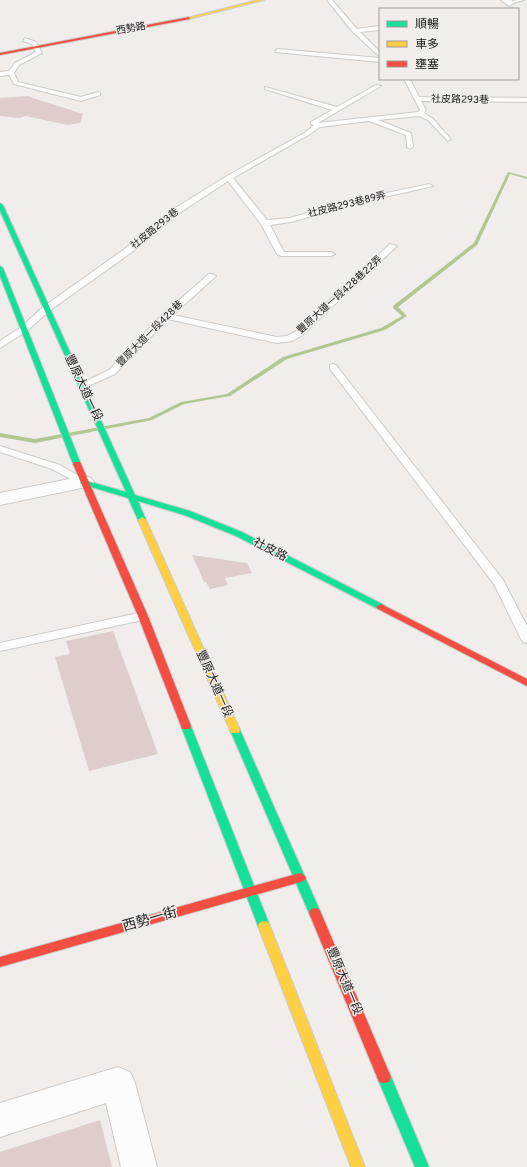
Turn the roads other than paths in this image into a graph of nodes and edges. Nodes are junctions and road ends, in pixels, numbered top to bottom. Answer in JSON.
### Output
{"nodes":[{"id":1,"x":238,"y":0,"type":"edge"},
{"id":2,"x":262,"y":0,"type":"edge"},
{"id":3,"x":329,"y":0,"type":"edge"},
{"id":4,"x":522,"y":0,"type":"edge"},
{"id":5,"x":507,"y":1,"type":"edge"},
{"id":6,"x":379,"y":28,"type":"edge"},
{"id":7,"x":355,"y":30,"type":"junction"},
{"id":8,"x":70,"y":31,"type":"dead end"},
{"id":9,"x":47,"y":35,"type":"dead end"},
{"id":10,"x":25,"y":40,"type":"junction"},
{"id":11,"x":0,"y":46,"type":"edge"},
{"id":12,"x":37,"y":46,"type":"junction"},
{"id":13,"x":373,"y":49,"type":"junction"},
{"id":14,"x":379,"y":49,"type":"edge"},
{"id":15,"x":277,"y":51,"type":"dead end"},
{"id":16,"x":0,"y":54,"type":"edge"},
{"id":17,"x":379,"y":54,"type":"edge"},
{"id":18,"x":379,"y":60,"type":"edge"},
{"id":19,"x":11,"y":73,"type":"junction"},
{"id":20,"x":0,"y":74,"type":"edge"},
{"id":21,"x":408,"y":80,"type":"edge"},
{"id":22,"x":378,"y":86,"type":"dead end"},
{"id":23,"x":267,"y":88,"type":"dead end"},
{"id":24,"x":98,"y":94,"type":"dead end"},
{"id":25,"x":418,"y":99,"type":"junction"},
{"id":26,"x":527,"y":100,"type":"edge"},
{"id":27,"x":337,"y":109,"type":"junction"},
{"id":28,"x":420,"y":114,"type":"junction"},
{"id":29,"x":369,"y":120,"type":"junction"},
{"id":30,"x":318,"y":125,"type":"junction"},
{"id":31,"x":448,"y":139,"type":"dead end"},
{"id":32,"x":410,"y":147,"type":"dead end"},
{"id":33,"x":229,"y":177,"type":"junction"},
{"id":34,"x":429,"y":186,"type":"dead end"},
{"id":35,"x":0,"y":204,"type":"edge"},
{"id":36,"x":265,"y":223,"type":"junction"},
{"id":37,"x":393,"y":246,"type":"dead end"},
{"id":38,"x":331,"y":254,"type":"dead end"},
{"id":39,"x":0,"y":268,"type":"edge"},
{"id":40,"x":212,"y":276,"type":"dead end"},
{"id":41,"x":46,"y":309,"type":"junction"},
{"id":42,"x":166,"y":316,"type":"junction"},
{"id":43,"x":24,"y":328,"type":"junction"},
{"id":44,"x":0,"y":345,"type":"edge"},
{"id":45,"x":333,"y":367,"type":"dead end"},
{"id":46,"x":83,"y":385,"type":"junction"},
{"id":47,"x":0,"y":450,"type":"edge"},
{"id":48,"x":84,"y":482,"type":"junction"},
{"id":49,"x":131,"y":497,"type":"junction"},
{"id":50,"x":0,"y":499,"type":"edge"},
{"id":51,"x":143,"y":616,"type":"junction"},
{"id":52,"x":527,"y":639,"type":"edge"},
{"id":53,"x":0,"y":647,"type":"edge"},
{"id":54,"x":527,"y":683,"type":"edge"},
{"id":55,"x":300,"y":878,"type":"junction"},
{"id":56,"x":252,"y":891,"type":"junction"},
{"id":57,"x":0,"y":962,"type":"edge"},
{"id":58,"x":0,"y":1120,"type":"edge"},
{"id":59,"x":139,"y":1167,"type":"edge"},
{"id":60,"x":358,"y":1167,"type":"edge"},
{"id":61,"x":422,"y":1167,"type":"edge"}],
"edges":[{"from":1,"to":8,"type":"street","name":"西勢路"},
{"from":2,"to":12,"type":"street","name":"西勢路"},
{"from":3,"to":7,"type":"lane"},
{"from":4,"to":5,"type":"lane"},
{"from":6,"to":7,"type":"lane"},
{"from":7,"to":13,"type":"lane"},
{"from":9,"to":10,"type":"street"},
{"from":10,"to":11,"type":"street"},
{"from":10,"to":12,"type":"lane"},
{"from":12,"to":16,"type":"street","name":"西勢路"},
{"from":12,"to":19,"type":"lane"},
{"from":13,"to":14,"type":"lane"},
{"from":13,"to":17,"type":"lane"},
{"from":15,"to":18,"type":"lane"},
{"from":19,"to":20,"type":"lane"},
{"from":19,"to":24,"type":"lane"},
{"from":21,"to":25,"type":"lane"},
{"from":22,"to":27,"type":"lane","name":"社皮路293巷"},
{"from":23,"to":27,"type":"lane"},
{"from":25,"to":26,"type":"lane","name":"社皮路293巷"},
{"from":25,"to":28,"type":"lane","name":"社皮路293巷"},
{"from":27,"to":30,"type":"lane","name":"社皮路293巷"},
{"from":28,"to":29,"type":"lane","name":"社皮路293巷"},
{"from":28,"to":31,"type":"lane"},
{"from":29,"to":30,"type":"lane","name":"社皮路293巷"},
{"from":29,"to":32,"type":"lane"},
{"from":30,"to":33,"type":"lane","name":"社皮路293巷"},
{"from":33,"to":36,"type":"lane"},
{"from":33,"to":41,"type":"lane","name":"社皮路293巷"},
{"from":34,"to":36,"type":"lane","name":"社皮路293巷89弄"},
{"from":35,"to":41,"type":"street","name":"豐原大道一段"},
{"from":36,"to":38,"type":"lane"},
{"from":37,"to":42,"type":"lane","name":"豐原大道一段428巷22弄"},
{"from":39,"to":43,"type":"street"},
{"from":40,"to":42,"type":"lane","name":"豐原大道一段428巷"},
{"from":41,"to":43,"type":"lane","name":"社皮路293巷"},
{"from":41,"to":46,"type":"street","name":"豐原大道一段"},
{"from":42,"to":46,"type":"lane","name":"豐原大道一段428巷"},
{"from":43,"to":44,"type":"lane","name":"社皮路293巷"},
{"from":43,"to":48,"type":"street"},
{"from":45,"to":52,"type":"lane"},
{"from":46,"to":49,"type":"street","name":"豐原大道一段"},
{"from":47,"to":48,"type":"lane","name":"社皮路"},
{"from":48,"to":49,"type":"street","name":"社皮路"},
{"from":48,"to":50,"type":"street"},
{"from":48,"to":51,"type":"street"},
{"from":49,"to":54,"type":"street","name":"社皮路"},
{"from":49,"to":55,"type":"street","name":"豐原大道一段"},
{"from":51,"to":53,"type":"lane"},
{"from":51,"to":56,"type":"street"},
{"from":55,"to":56,"type":"street","name":"西勢一街"},
{"from":55,"to":61,"type":"street","name":"豐原大道一段"},
{"from":56,"to":57,"type":"street","name":"西勢一街"},
{"from":56,"to":60,"type":"street"},
{"from":58,"to":59,"type":"street"}]}
